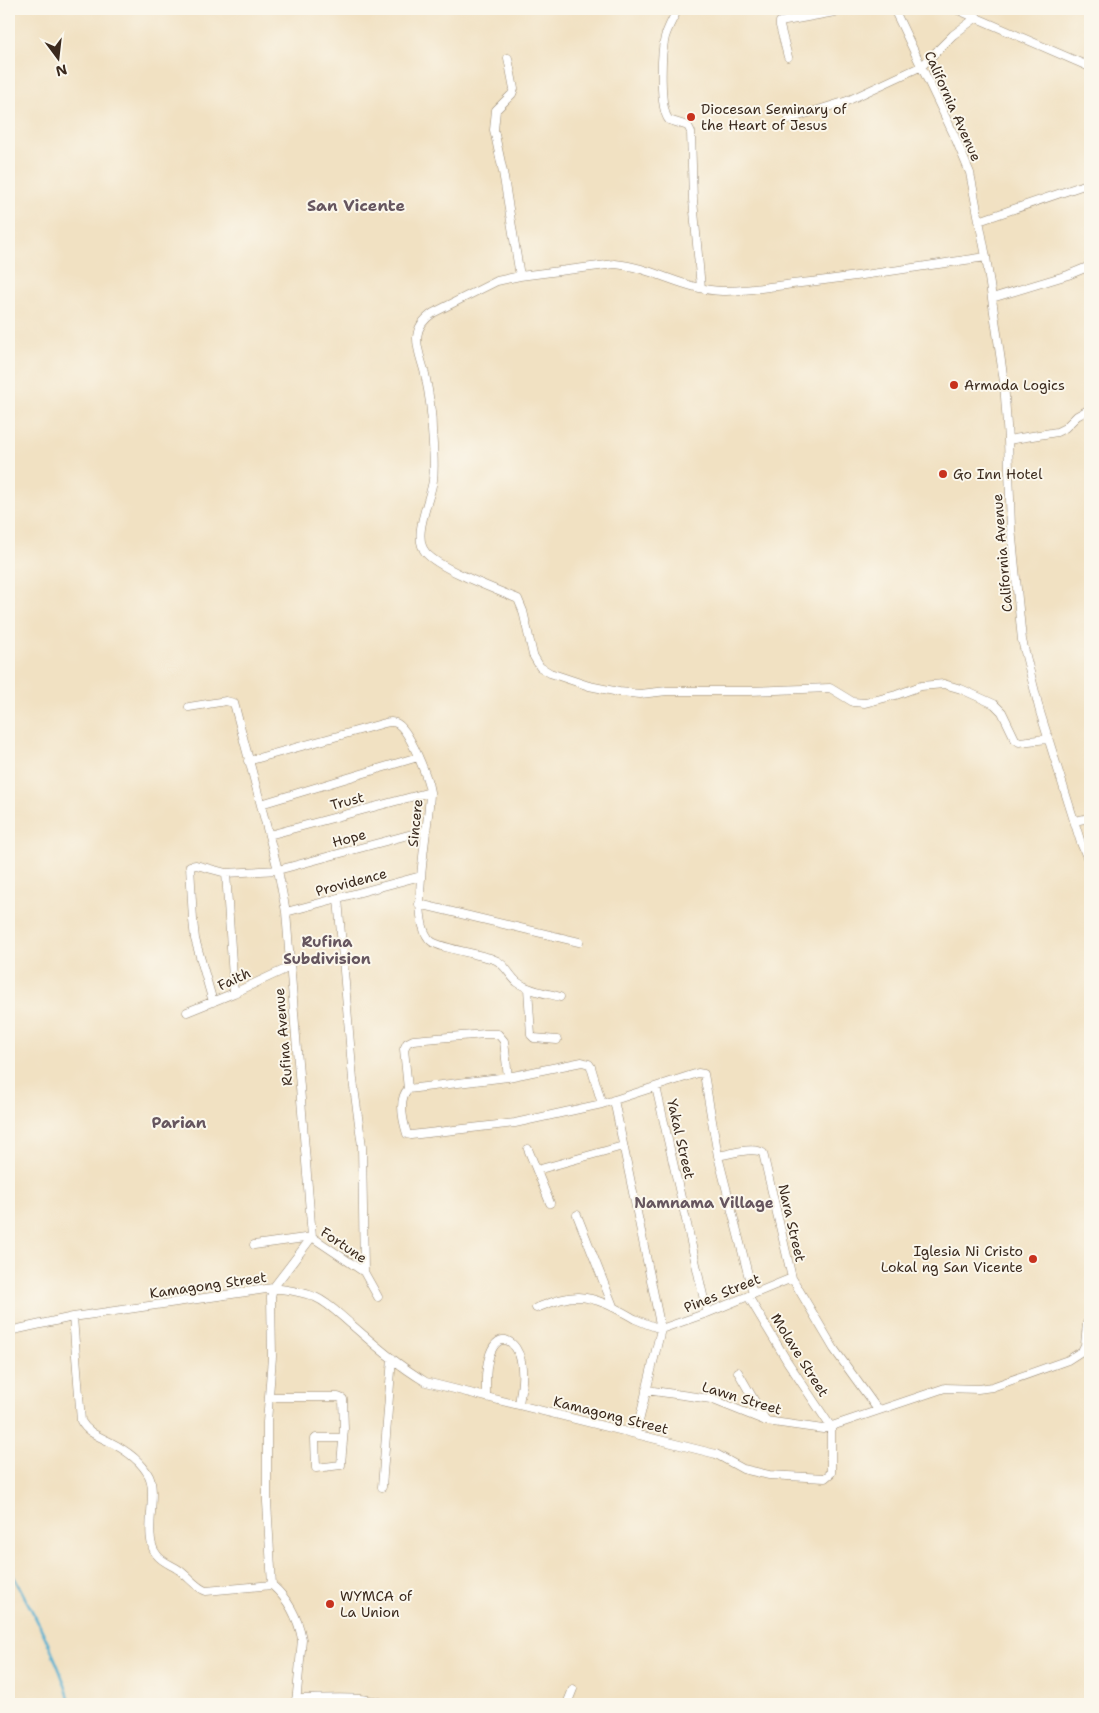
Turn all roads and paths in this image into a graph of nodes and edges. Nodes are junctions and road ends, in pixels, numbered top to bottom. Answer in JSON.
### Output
{"nodes":[{"id":1,"x":678,"y":9,"type":"edge"},
{"id":2,"x":851,"y":9,"type":"edge"},
{"id":3,"x":894,"y":9,"type":"edge"},
{"id":4,"x":956,"y":9,"type":"edge"},
{"id":5,"x":977,"y":17,"type":"junction"},
{"id":6,"x":788,"y":57,"type":"dead end"},
{"id":7,"x":508,"y":58,"type":"dead end"},
{"id":8,"x":922,"y":66,"type":"junction"},
{"id":9,"x":1090,"y":68,"type":"edge"},
{"id":10,"x":789,"y":120,"type":"dead end"},
{"id":11,"x":1090,"y":183,"type":"edge"},
{"id":12,"x":979,"y":221,"type":"junction"},
{"id":13,"x":986,"y":257,"type":"junction"},
{"id":14,"x":1090,"y":266,"type":"edge"},
{"id":15,"x":520,"y":276,"type":"junction"},
{"id":16,"x":701,"y":288,"type":"junction"},
{"id":17,"x":992,"y":298,"type":"junction"},
{"id":18,"x":1090,"y":409,"type":"edge"},
{"id":19,"x":1008,"y":440,"type":"junction"},
{"id":20,"x":189,"y":707,"type":"dead end"},
{"id":21,"x":1048,"y":739,"type":"junction"},
{"id":22,"x":418,"y":758,"type":"junction"},
{"id":23,"x":248,"y":761,"type":"junction"},
{"id":24,"x":430,"y":792,"type":"junction"},
{"id":25,"x":261,"y":804,"type":"junction"},
{"id":26,"x":1090,"y":818,"type":"edge"},
{"id":27,"x":1074,"y":821,"type":"junction"},
{"id":28,"x":427,"y":830,"type":"junction"},
{"id":29,"x":269,"y":835,"type":"junction"},
{"id":30,"x":1090,"y":864,"type":"edge"},
{"id":31,"x":278,"y":870,"type":"junction"},
{"id":32,"x":226,"y":873,"type":"junction"},
{"id":33,"x":422,"y":876,"type":"junction"},
{"id":34,"x":338,"y":898,"type":"junction"},
{"id":35,"x":419,"y":904,"type":"junction"},
{"id":36,"x":286,"y":912,"type":"junction"},
{"id":37,"x":579,"y":942,"type":"dead end"},
{"id":38,"x":290,"y":967,"type":"junction"},
{"id":39,"x":528,"y":988,"type":"junction"},
{"id":40,"x":234,"y":993,"type":"junction"},
{"id":41,"x":560,"y":997,"type":"dead end"},
{"id":42,"x":213,"y":1002,"type":"junction"},
{"id":43,"x":187,"y":1012,"type":"dead end"},
{"id":44,"x":557,"y":1040,"type":"dead end"},
{"id":45,"x":508,"y":1077,"type":"junction"},
{"id":46,"x":656,"y":1087,"type":"junction"},
{"id":47,"x":408,"y":1090,"type":"junction"},
{"id":48,"x":614,"y":1100,"type":"junction"},
{"id":49,"x":602,"y":1104,"type":"junction"},
{"id":50,"x":623,"y":1146,"type":"junction"},
{"id":51,"x":528,"y":1149,"type":"dead end"},
{"id":52,"x":718,"y":1156,"type":"junction"},
{"id":53,"x":537,"y":1170,"type":"junction"},
{"id":54,"x":550,"y":1203,"type":"dead end"},
{"id":55,"x":577,"y":1215,"type":"dead end"},
{"id":56,"x":312,"y":1236,"type":"junction"},
{"id":57,"x":254,"y":1245,"type":"dead end"},
{"id":58,"x":364,"y":1272,"type":"junction"},
{"id":59,"x":792,"y":1278,"type":"junction"},
{"id":60,"x":274,"y":1288,"type":"junction"},
{"id":61,"x":750,"y":1295,"type":"junction"},
{"id":62,"x":378,"y":1297,"type":"dead end"},
{"id":63,"x":612,"y":1306,"type":"junction"},
{"id":64,"x":536,"y":1308,"type":"dead end"},
{"id":65,"x":707,"y":1313,"type":"junction"},
{"id":66,"x":73,"y":1317,"type":"junction"},
{"id":67,"x":1088,"y":1322,"type":"edge"},
{"id":68,"x":661,"y":1329,"type":"junction"},
{"id":69,"x":9,"y":1331,"type":"edge"},
{"id":70,"x":392,"y":1358,"type":"junction"},
{"id":71,"x":738,"y":1372,"type":"dead end"},
{"id":72,"x":646,"y":1390,"type":"junction"},
{"id":73,"x":269,"y":1397,"type":"junction"},
{"id":74,"x":486,"y":1397,"type":"junction"},
{"id":75,"x":519,"y":1404,"type":"junction"},
{"id":76,"x":878,"y":1410,"type":"junction"},
{"id":77,"x":766,"y":1422,"type":"junction"},
{"id":78,"x":831,"y":1428,"type":"junction"},
{"id":79,"x":636,"y":1434,"type":"junction"},
{"id":80,"x":343,"y":1438,"type":"junction"},
{"id":81,"x":382,"y":1486,"type":"dead end"},
{"id":82,"x":272,"y":1585,"type":"junction"},
{"id":83,"x":573,"y":1689,"type":"dead end"},
{"id":84,"x":296,"y":1702,"type":"edge"},
{"id":85,"x":387,"y":1704,"type":"edge"},
{"id":86,"x":567,"y":1704,"type":"edge"}],
"edges":[{"from":1,"to":16,"type":"street"},
{"from":2,"to":6,"type":"street"},
{"from":3,"to":8,"type":"street","name":"California Avenue"},
{"from":4,"to":5,"type":"street"},
{"from":5,"to":8,"type":"street"},
{"from":5,"to":9,"type":"street"},
{"from":7,"to":15,"type":"street"},
{"from":8,"to":10,"type":"street"},
{"from":8,"to":12,"type":"street","name":"California Avenue"},
{"from":11,"to":12,"type":"street"},
{"from":12,"to":13,"type":"street","name":"California Avenue"},
{"from":13,"to":16,"type":"street"},
{"from":13,"to":17,"type":"street","name":"California Avenue"},
{"from":14,"to":17,"type":"street"},
{"from":15,"to":16,"type":"street"},
{"from":15,"to":21,"type":"street"},
{"from":17,"to":19,"type":"street","name":"California Avenue"},
{"from":18,"to":19,"type":"street"},
{"from":19,"to":21,"type":"street","name":"California Avenue"},
{"from":20,"to":23,"type":"street","name":"Rufina Avenue"},
{"from":21,"to":27,"type":"street","name":"California Avenue"},
{"from":22,"to":23,"type":"street","name":"Sincere"},
{"from":22,"to":24,"type":"street","name":"Sincere"},
{"from":22,"to":25,"type":"street"},
{"from":23,"to":25,"type":"street","name":"Rufina Avenue"},
{"from":24,"to":28,"type":"street","name":"Sincere"},
{"from":24,"to":29,"type":"street","name":"Trust"},
{"from":25,"to":29,"type":"street","name":"Rufina Avenue"},
{"from":26,"to":27,"type":"street"},
{"from":27,"to":30,"type":"street","name":"California Avenue"},
{"from":28,"to":31,"type":"street","name":"Hope"},
{"from":28,"to":33,"type":"street","name":"Sincere"},
{"from":29,"to":31,"type":"street","name":"Rufina Avenue"},
{"from":31,"to":32,"type":"street","name":"Hope"},
{"from":31,"to":36,"type":"street","name":"Rufina Avenue"},
{"from":32,"to":40,"type":"street"},
{"from":32,"to":42,"type":"street","name":"Hope"},
{"from":33,"to":34,"type":"street","name":"Providence"},
{"from":33,"to":35,"type":"street","name":"Sincere"},
{"from":34,"to":36,"type":"street","name":"Providence"},
{"from":34,"to":58,"type":"street"},
{"from":35,"to":37,"type":"street"},
{"from":35,"to":39,"type":"street","name":"Sincere"},
{"from":36,"to":38,"type":"street","name":"Rufina Avenue"},
{"from":38,"to":40,"type":"street","name":"Faith"},
{"from":38,"to":56,"type":"street","name":"Rufina Avenue"},
{"from":39,"to":41,"type":"street","name":"Sincere"},
{"from":39,"to":44,"type":"street"},
{"from":40,"to":42,"type":"street","name":"Faith"},
{"from":42,"to":43,"type":"street","name":"Faith"},
{"from":45,"to":47,"type":"street"},
{"from":45,"to":47,"type":"street"},
{"from":45,"to":49,"type":"street"},
{"from":46,"to":48,"type":"street"},
{"from":46,"to":52,"type":"street"},
{"from":46,"to":65,"type":"street","name":"Yakal Street"},
{"from":47,"to":49,"type":"street"},
{"from":48,"to":49,"type":"street"},
{"from":48,"to":50,"type":"street"},
{"from":50,"to":53,"type":"street"},
{"from":50,"to":68,"type":"street"},
{"from":51,"to":53,"type":"street"},
{"from":52,"to":59,"type":"street","name":"Nara Street"},
{"from":52,"to":61,"type":"street","name":"Molave Street"},
{"from":53,"to":54,"type":"street"},
{"from":55,"to":63,"type":"street"},
{"from":56,"to":57,"type":"street","name":"Fortune"},
{"from":56,"to":58,"type":"street","name":"Fortune"},
{"from":56,"to":60,"type":"street"},
{"from":58,"to":62,"type":"street","name":"Fortune"},
{"from":59,"to":61,"type":"street","name":"Pines Street"},
{"from":59,"to":76,"type":"street","name":"Nara Street"},
{"from":60,"to":66,"type":"street","name":"Kamagong Street"},
{"from":60,"to":70,"type":"street","name":"Kamagong Street"},
{"from":60,"to":73,"type":"street"},
{"from":61,"to":65,"type":"street","name":"Pines Street"},
{"from":61,"to":78,"type":"street","name":"Molave Street"},
{"from":63,"to":64,"type":"street"},
{"from":63,"to":68,"type":"street"},
{"from":65,"to":68,"type":"street","name":"Pines Street"},
{"from":66,"to":69,"type":"street","name":"Kamagong Street"},
{"from":66,"to":82,"type":"street"},
{"from":67,"to":76,"type":"street"},
{"from":68,"to":72,"type":"street"},
{"from":70,"to":74,"type":"street","name":"Kamagong Street"},
{"from":70,"to":81,"type":"street"},
{"from":71,"to":77,"type":"street"},
{"from":72,"to":77,"type":"street","name":"Lawn Street"},
{"from":72,"to":79,"type":"street"},
{"from":73,"to":80,"type":"street"},
{"from":73,"to":82,"type":"street"},
{"from":74,"to":75,"type":"street","name":"Kamagong Street"},
{"from":74,"to":75,"type":"street"},
{"from":75,"to":79,"type":"street","name":"Kamagong Street"},
{"from":76,"to":78,"type":"street"},
{"from":77,"to":78,"type":"street","name":"Lawn Street"},
{"from":78,"to":79,"type":"street","name":"Kamagong Street"},
{"from":80,"to":80,"type":"street"},
{"from":82,"to":84,"type":"street"},
{"from":83,"to":86,"type":"street"},
{"from":84,"to":85,"type":"street"}]}
